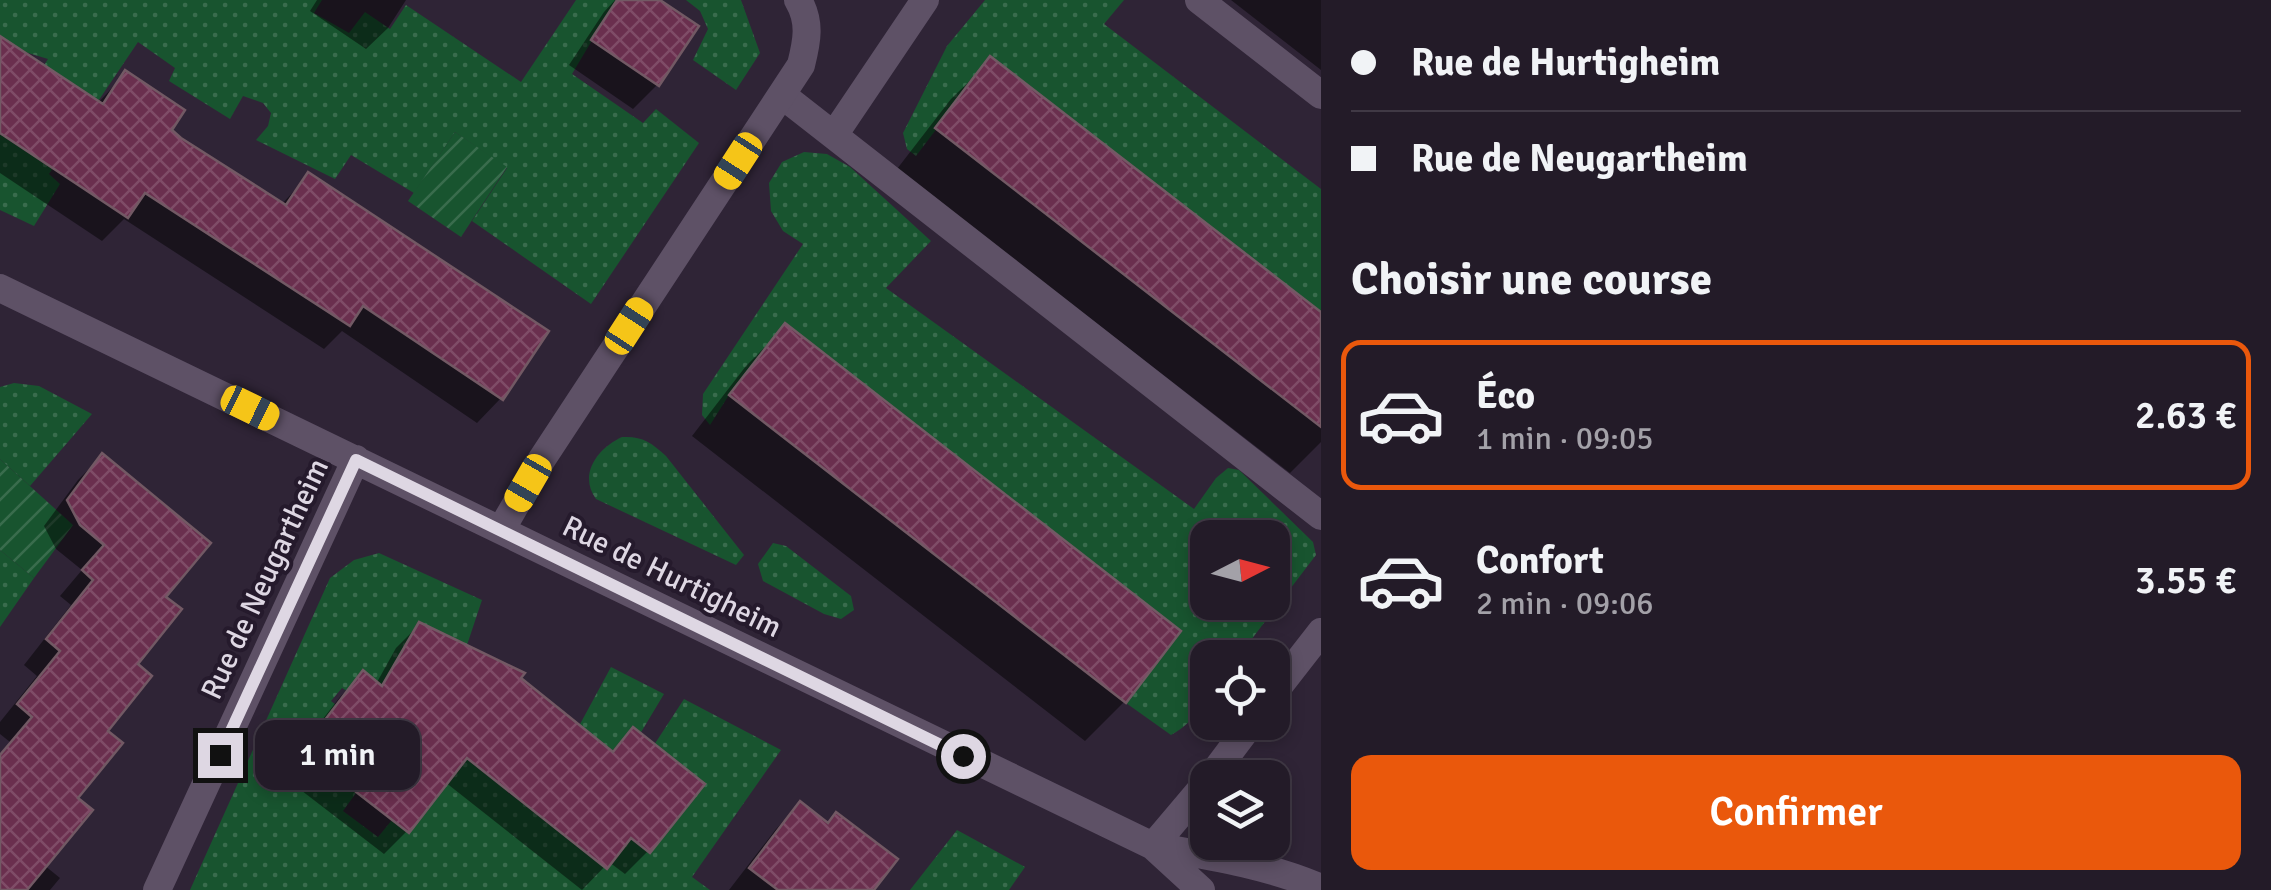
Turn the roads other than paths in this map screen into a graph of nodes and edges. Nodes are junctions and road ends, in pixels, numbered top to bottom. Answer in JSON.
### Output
{"nodes":[{"id":1,"x":798,"y":0,"type":"edge"},
{"id":2,"x":925,"y":0,"type":"edge"},
{"id":3,"x":1199,"y":0,"type":"edge"},
{"id":4,"x":782,"y":94,"type":"junction"},
{"id":5,"x":1321,"y":94,"type":"edge"},
{"id":6,"x":834,"y":135,"type":"junction"},
{"id":7,"x":0,"y":288,"type":"edge"},
{"id":8,"x":356,"y":460,"type":"junction"},
{"id":9,"x":1321,"y":516,"type":"edge"},
{"id":10,"x":501,"y":530,"type":"junction"},
{"id":11,"x":1321,"y":632,"type":"edge"},
{"id":12,"x":1290,"y":672,"type":"edge"},
{"id":13,"x":1238,"y":740,"type":"edge"},
{"id":14,"x":1223,"y":760,"type":"edge"},
{"id":15,"x":1190,"y":802,"type":"edge"},
{"id":16,"x":1153,"y":846,"type":"junction"},
{"id":17,"x":1321,"y":888,"type":"edge"},
{"id":18,"x":157,"y":890,"type":"edge"},
{"id":19,"x":1201,"y":890,"type":"edge"}],
"edges":[{"from":1,"to":4,"type":"street"},
{"from":2,"to":6,"type":"street"},
{"from":3,"to":5,"type":"street"},
{"from":4,"to":6,"type":"street"},
{"from":4,"to":10,"type":"street"},
{"from":6,"to":9,"type":"street"},
{"from":7,"to":8,"type":"street","name":"Rue de Hurtigheim"},
{"from":8,"to":10,"type":"street","name":"Rue de Hurtigheim"},
{"from":8,"to":18,"type":"street","name":"Rue de Neugartheim"},
{"from":10,"to":16,"type":"street","name":"Rue de Hurtigheim"},
{"from":11,"to":12,"type":"street"},
{"from":13,"to":14,"type":"street"},
{"from":15,"to":16,"type":"street"},
{"from":16,"to":17,"type":"street","name":"Rue de Hurtigheim"},
{"from":16,"to":19,"type":"street","name":"Rue de Hurtigheim"}]}
